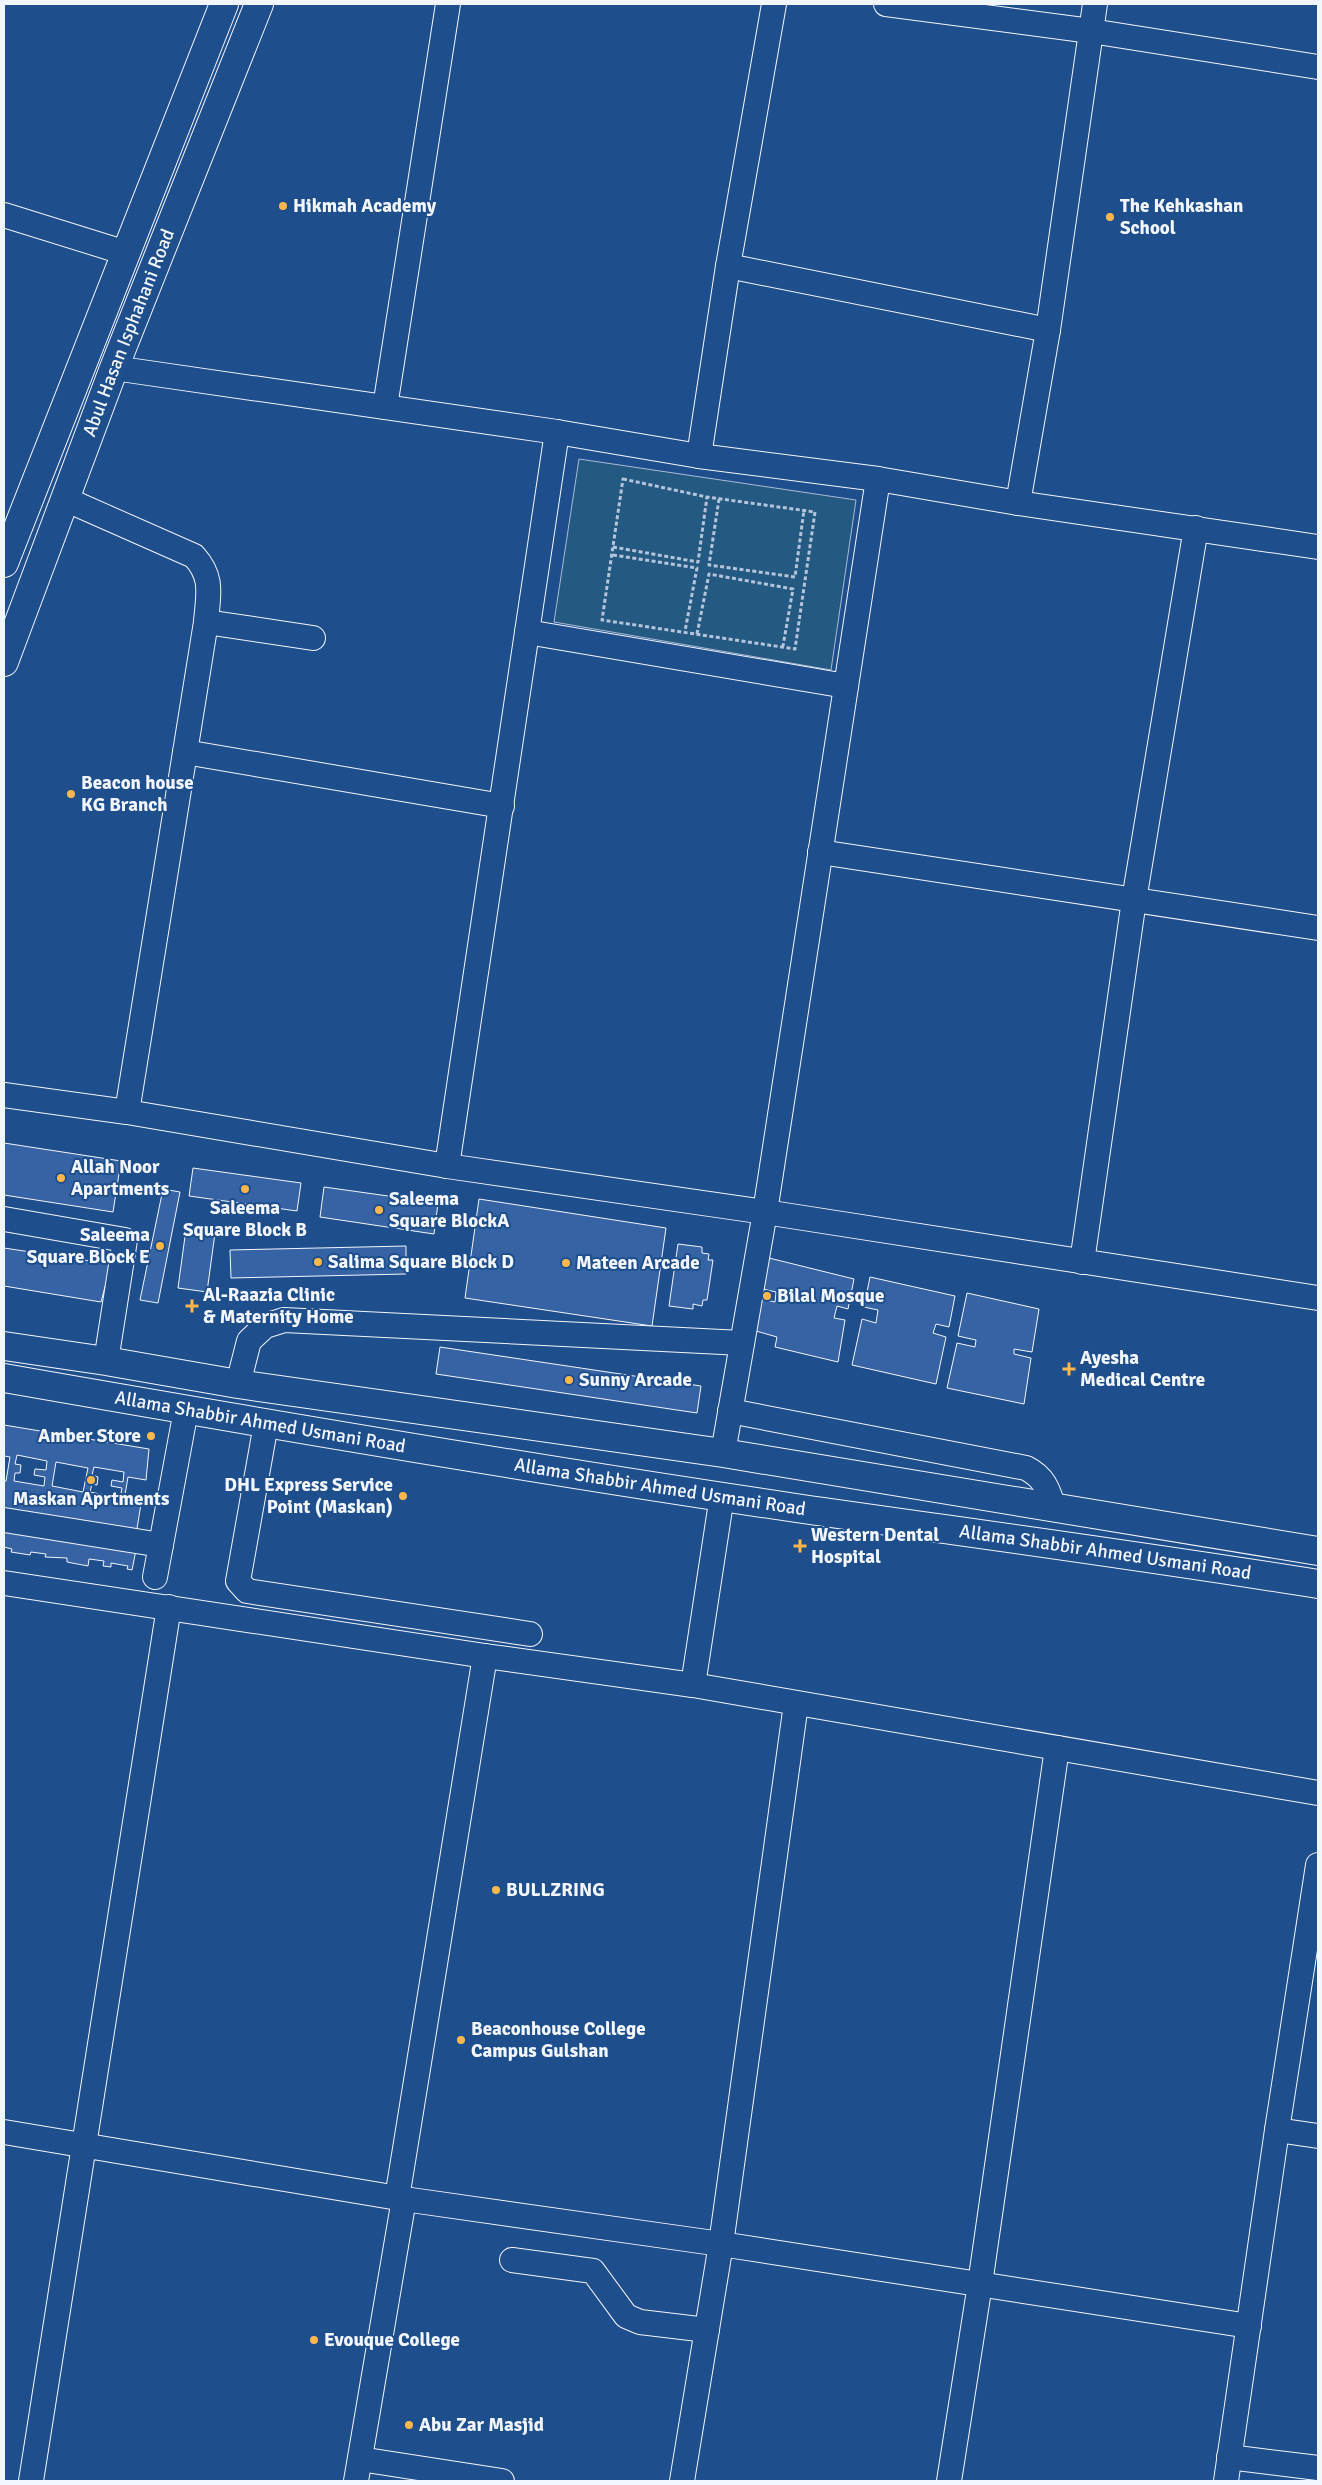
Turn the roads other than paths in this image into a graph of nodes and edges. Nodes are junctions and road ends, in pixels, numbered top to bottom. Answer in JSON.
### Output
{"nodes":[{"id":1,"x":224,"y":4,"type":"edge"},
{"id":2,"x":259,"y":4,"type":"edge"},
{"id":3,"x":448,"y":4,"type":"edge"},
{"id":4,"x":774,"y":4,"type":"edge"},
{"id":5,"x":886,"y":4,"type":"edge"},
{"id":6,"x":1095,"y":4,"type":"edge"},
{"id":7,"x":1091,"y":31,"type":"junction"},
{"id":8,"x":1318,"y":67,"type":"edge"},
{"id":9,"x":4,"y":215,"type":"edge"},
{"id":10,"x":126,"y":253,"type":"junction"},
{"id":11,"x":728,"y":266,"type":"junction"},
{"id":12,"x":1048,"y":330,"type":"junction"},
{"id":13,"x":114,"y":368,"type":"junction"},
{"id":14,"x":385,"y":407,"type":"junction"},
{"id":15,"x":557,"y":432,"type":"junction"},
{"id":16,"x":699,"y":456,"type":"junction"},
{"id":17,"x":878,"y":478,"type":"junction"},
{"id":18,"x":66,"y":499,"type":"junction"},
{"id":19,"x":1018,"y":503,"type":"junction"},
{"id":20,"x":1196,"y":528,"type":"junction"},
{"id":21,"x":1318,"y":548,"type":"edge"},
{"id":22,"x":4,"y":563,"type":"edge"},
{"id":23,"x":206,"y":622,"type":"junction"},
{"id":24,"x":527,"y":632,"type":"junction"},
{"id":25,"x":313,"y":638,"type":"dead end"},
{"id":26,"x":4,"y":662,"type":"edge"},
{"id":27,"x":846,"y":686,"type":"junction"},
{"id":28,"x":185,"y":752,"type":"junction"},
{"id":29,"x":502,"y":806,"type":"junction"},
{"id":30,"x":820,"y":852,"type":"junction"},
{"id":31,"x":1134,"y":900,"type":"junction"},
{"id":32,"x":1318,"y":928,"type":"edge"},
{"id":33,"x":4,"y":1095,"type":"edge"},
{"id":34,"x":128,"y":1112,"type":"junction"},
{"id":35,"x":446,"y":1166,"type":"junction"},
{"id":36,"x":765,"y":1212,"type":"junction"},
{"id":37,"x":4,"y":1219,"type":"edge"},
{"id":38,"x":1082,"y":1262,"type":"junction"},
{"id":39,"x":1318,"y":1298,"type":"edge"},
{"id":40,"x":742,"y":1343,"type":"junction"},
{"id":41,"x":4,"y":1346,"type":"edge"},
{"id":42,"x":106,"y":1361,"type":"junction"},
{"id":43,"x":4,"y":1378,"type":"edge"},
{"id":44,"x":238,"y":1384,"type":"junction"},
{"id":45,"x":186,"y":1410,"type":"junction"},
{"id":46,"x":730,"y":1412,"type":"junction"},
{"id":47,"x":266,"y":1424,"type":"junction"},
{"id":48,"x":723,"y":1453,"type":"junction"},
{"id":49,"x":722,"y":1496,"type":"junction"},
{"id":50,"x":1054,"y":1508,"type":"junction"},
{"id":51,"x":4,"y":1520,"type":"edge"},
{"id":52,"x":161,"y":1545,"type":"junction"},
{"id":53,"x":1318,"y":1551,"type":"edge"},
{"id":54,"x":156,"y":1577,"type":"dead end"},
{"id":55,"x":4,"y":1583,"type":"edge"},
{"id":56,"x":1318,"y":1584,"type":"edge"},
{"id":57,"x":169,"y":1607,"type":"junction"},
{"id":58,"x":530,"y":1634,"type":"dead end"},
{"id":59,"x":485,"y":1656,"type":"junction"},
{"id":60,"x":693,"y":1685,"type":"junction"},
{"id":61,"x":796,"y":1704,"type":"junction"},
{"id":62,"x":1057,"y":1748,"type":"junction"},
{"id":63,"x":1318,"y":1793,"type":"edge"},
{"id":64,"x":1318,"y":1865,"type":"edge"},
{"id":65,"x":1277,"y":2130,"type":"junction"},
{"id":66,"x":4,"y":2132,"type":"edge"},
{"id":67,"x":1318,"y":2136,"type":"edge"},
{"id":68,"x":83,"y":2145,"type":"junction"},
{"id":69,"x":401,"y":2199,"type":"junction"},
{"id":70,"x":722,"y":2244,"type":"junction"},
{"id":71,"x":512,"y":2260,"type":"dead end"},
{"id":72,"x":980,"y":2284,"type":"junction"},
{"id":73,"x":1249,"y":2326,"type":"junction"},
{"id":74,"x":707,"y":2330,"type":"junction"},
{"id":75,"x":1229,"y":2457,"type":"junction"},
{"id":76,"x":1318,"y":2468,"type":"edge"},
{"id":77,"x":358,"y":2470,"type":"edge"},
{"id":78,"x":31,"y":2481,"type":"edge"},
{"id":79,"x":502,"y":2481,"type":"edge"},
{"id":80,"x":682,"y":2481,"type":"edge"},
{"id":81,"x":949,"y":2481,"type":"edge"},
{"id":82,"x":1226,"y":2481,"type":"edge"}],
"edges":[{"from":1,"to":10,"type":"main road","name":"Abul Hasan Isphahani Road"},
{"from":2,"to":13,"type":"main road","name":"Abul Hasan Isphahani Road"},
{"from":3,"to":14,"type":"street"},
{"from":4,"to":11,"type":"street"},
{"from":5,"to":7,"type":"street"},
{"from":6,"to":7,"type":"street"},
{"from":7,"to":8,"type":"street"},
{"from":7,"to":12,"type":"street"},
{"from":9,"to":10,"type":"street"},
{"from":10,"to":22,"type":"main road","name":"Abul Hasan Isphahani Road"},
{"from":11,"to":12,"type":"street"},
{"from":11,"to":16,"type":"street"},
{"from":12,"to":19,"type":"street"},
{"from":13,"to":14,"type":"street"},
{"from":13,"to":18,"type":"main road","name":"Abul Hasan Isphahani Road"},
{"from":14,"to":15,"type":"street"},
{"from":15,"to":16,"type":"street"},
{"from":15,"to":24,"type":"street"},
{"from":16,"to":17,"type":"street"},
{"from":17,"to":19,"type":"street"},
{"from":17,"to":27,"type":"street"},
{"from":18,"to":23,"type":"street"},
{"from":18,"to":26,"type":"main road","name":"Abul Hasan Isphahani Road"},
{"from":19,"to":20,"type":"street"},
{"from":20,"to":21,"type":"street"},
{"from":20,"to":31,"type":"street"},
{"from":23,"to":25,"type":"street"},
{"from":23,"to":28,"type":"street"},
{"from":24,"to":27,"type":"street"},
{"from":24,"to":29,"type":"street"},
{"from":27,"to":30,"type":"street"},
{"from":28,"to":29,"type":"street"},
{"from":28,"to":34,"type":"street"},
{"from":29,"to":35,"type":"street"},
{"from":30,"to":31,"type":"street"},
{"from":30,"to":36,"type":"street"},
{"from":31,"to":32,"type":"street"},
{"from":31,"to":38,"type":"street"},
{"from":33,"to":34,"type":"street"},
{"from":34,"to":35,"type":"street"},
{"from":35,"to":36,"type":"street"},
{"from":36,"to":38,"type":"street"},
{"from":36,"to":40,"type":"street"},
{"from":37,"to":42,"type":"street"},
{"from":38,"to":39,"type":"street"},
{"from":40,"to":44,"type":"street"},
{"from":40,"to":46,"type":"street"},
{"from":41,"to":42,"type":"main road","name":"Allama Shabbir Ahmed Usmani Road"},
{"from":42,"to":44,"type":"main road","name":"Allama Shabbir Ahmed Usmani Road"},
{"from":43,"to":45,"type":"main road","name":"Allama Shabbir Ahmed Usmani Road"},
{"from":44,"to":48,"type":"main road","name":"Allama Shabbir Ahmed Usmani Road"},
{"from":45,"to":47,"type":"main road","name":"Allama Shabbir Ahmed Usmani Road"},
{"from":45,"to":52,"type":"street"},
{"from":46,"to":48,"type":"street"},
{"from":46,"to":50,"type":"street"},
{"from":47,"to":49,"type":"main road","name":"Allama Shabbir Ahmed Usmani Road"},
{"from":47,"to":58,"type":"street"},
{"from":48,"to":50,"type":"main road","name":"Allama Shabbir Ahmed Usmani Road"},
{"from":49,"to":56,"type":"main road","name":"Allama Shabbir Ahmed Usmani Road"},
{"from":49,"to":60,"type":"street"},
{"from":50,"to":53,"type":"main road","name":"Allama Shabbir Ahmed Usmani Road"},
{"from":51,"to":52,"type":"street"},
{"from":52,"to":54,"type":"street"},
{"from":55,"to":57,"type":"street"},
{"from":57,"to":59,"type":"street"},
{"from":57,"to":68,"type":"street"},
{"from":59,"to":60,"type":"street"},
{"from":59,"to":69,"type":"street"},
{"from":60,"to":61,"type":"street"},
{"from":61,"to":62,"type":"street"},
{"from":61,"to":70,"type":"street"},
{"from":62,"to":63,"type":"street"},
{"from":62,"to":72,"type":"street"},
{"from":64,"to":65,"type":"street"},
{"from":65,"to":67,"type":"street"},
{"from":65,"to":73,"type":"street"},
{"from":66,"to":68,"type":"street"},
{"from":68,"to":69,"type":"street"},
{"from":68,"to":78,"type":"street"},
{"from":69,"to":70,"type":"street"},
{"from":69,"to":77,"type":"street"},
{"from":70,"to":72,"type":"street"},
{"from":70,"to":74,"type":"street"},
{"from":71,"to":74,"type":"street"},
{"from":72,"to":73,"type":"street"},
{"from":72,"to":81,"type":"street"},
{"from":73,"to":75,"type":"street"},
{"from":74,"to":80,"type":"street"},
{"from":75,"to":76,"type":"street"},
{"from":75,"to":82,"type":"street"},
{"from":77,"to":79,"type":"street"}]}
